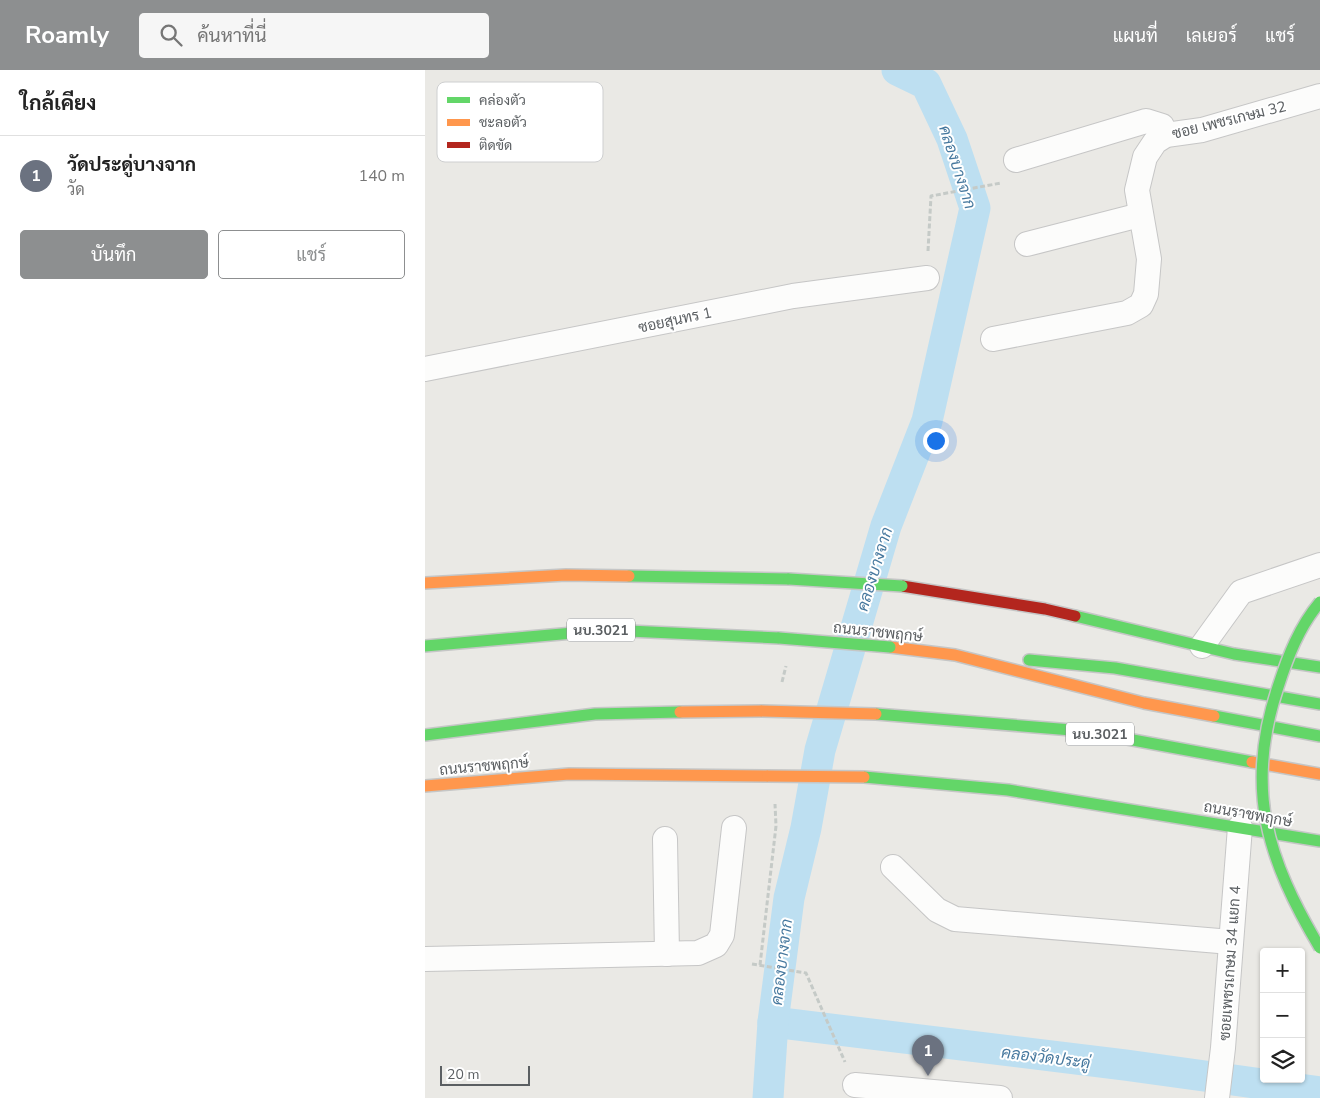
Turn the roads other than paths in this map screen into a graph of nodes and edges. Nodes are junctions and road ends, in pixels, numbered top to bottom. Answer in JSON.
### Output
{"nodes":[{"id":1,"x":1320,"y":96,"type":"edge"},
{"id":2,"x":1166,"y":135,"type":"junction"},
{"id":3,"x":1016,"y":160,"type":"road end"},
{"id":4,"x":1140,"y":215,"type":"junction"},
{"id":5,"x":1027,"y":244,"type":"dead end"},
{"id":6,"x":927,"y":278,"type":"road end"},
{"id":7,"x":993,"y":339,"type":"dead end"},
{"id":8,"x":425,"y":369,"type":"edge"},
{"id":9,"x":1320,"y":565,"type":"edge"},
{"id":10,"x":425,"y":583,"type":"edge"},
{"id":11,"x":1320,"y":602,"type":"edge"},
{"id":12,"x":425,"y":646,"type":"edge"},
{"id":13,"x":1202,"y":646,"type":"junction"},
{"id":14,"x":1234,"y":654,"type":"junction"},
{"id":15,"x":955,"y":655,"type":"junction"},
{"id":16,"x":1320,"y":667,"type":"edge"},
{"id":17,"x":1320,"y":677,"type":"edge"},
{"id":18,"x":1320,"y":704,"type":"edge"},
{"id":19,"x":425,"y":735,"type":"edge"},
{"id":20,"x":1320,"y":736,"type":"edge"},
{"id":21,"x":1320,"y":774,"type":"edge"},
{"id":22,"x":425,"y":786,"type":"edge"},
{"id":23,"x":734,"y":828,"type":"dead end"},
{"id":24,"x":1240,"y":828,"type":"junction"},
{"id":25,"x":665,"y":839,"type":"dead end"},
{"id":26,"x":1320,"y":842,"type":"edge"},
{"id":27,"x":893,"y":867,"type":"dead end"},
{"id":28,"x":1231,"y":942,"type":"junction"},
{"id":29,"x":1320,"y":948,"type":"edge"},
{"id":30,"x":667,"y":954,"type":"junction"},
{"id":31,"x":425,"y":959,"type":"edge"},
{"id":32,"x":855,"y":1085,"type":"dead end"},
{"id":33,"x":1000,"y":1098,"type":"edge"},
{"id":34,"x":1217,"y":1098,"type":"edge"}],
"edges":[{"from":1,"to":2,"type":"street","name":"ซอย เพชรเกษม 32"},
{"from":2,"to":3,"type":"street"},
{"from":2,"to":4,"type":"street","name":"ซอย เพชรเกษม 32"},
{"from":4,"to":5,"type":"street"},
{"from":4,"to":7,"type":"street","name":"ซอย เพชรเกษม 32"},
{"from":6,"to":8,"type":"street","name":"ซอยสุนทร 1"},
{"from":9,"to":13,"type":"street"},
{"from":10,"to":13,"type":"main road","bridge":true},
{"from":11,"to":29,"type":"main road","bridge":true},
{"from":12,"to":15,"type":"main road","name":"ถนนราชพฤกษ์","number":"นบ.3021","bridge":true},
{"from":13,"to":14,"type":"main road"},
{"from":14,"to":16,"type":"main road"},
{"from":14,"to":17,"type":"main road"},
{"from":15,"to":18,"type":"main road"},
{"from":15,"to":20,"type":"main road","name":"ถนนราชพฤกษ์","number":"นบ.3021"},
{"from":19,"to":21,"type":"main road","number":"นบ.3021","bridge":true},
{"from":22,"to":24,"type":"main road","name":"ถนนราชพฤกษ์","bridge":true},
{"from":23,"to":30,"type":"street"},
{"from":24,"to":26,"type":"main road","name":"ถนนราชพฤกษ์"},
{"from":24,"to":28,"type":"street","name":"ซอยเพชรเกษม 34 แยก 4"},
{"from":25,"to":30,"type":"street"},
{"from":27,"to":28,"type":"street"},
{"from":28,"to":34,"type":"street","name":"ซอยเพชรเกษม 34 แยก 4"},
{"from":30,"to":31,"type":"street"},
{"from":32,"to":33,"type":"street"}]}
